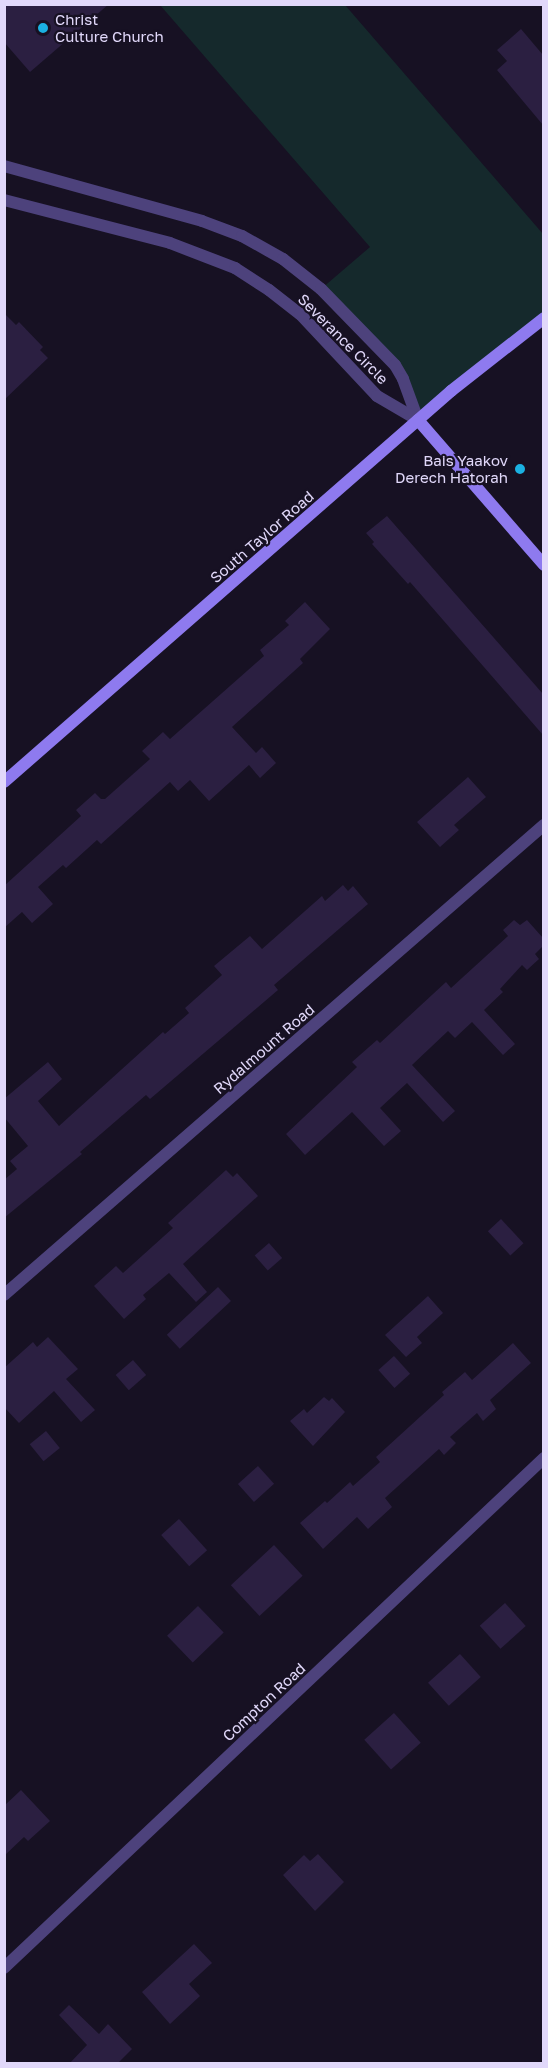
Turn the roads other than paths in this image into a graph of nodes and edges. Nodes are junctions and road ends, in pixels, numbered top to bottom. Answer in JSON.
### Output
{"nodes":[{"id":1,"x":4,"y":166,"type":"edge"},
{"id":2,"x":4,"y":200,"type":"edge"},
{"id":3,"x":543,"y":318,"type":"edge"},
{"id":4,"x":418,"y":420,"type":"junction"},
{"id":5,"x":543,"y":566,"type":"edge"},
{"id":6,"x":4,"y":782,"type":"edge"},
{"id":7,"x":543,"y":825,"type":"edge"},
{"id":8,"x":4,"y":1295,"type":"edge"},
{"id":9,"x":543,"y":1458,"type":"edge"},
{"id":10,"x":4,"y":1968,"type":"edge"}],
"edges":[{"from":1,"to":4,"type":"street","name":"Severance Circle"},
{"from":2,"to":4,"type":"street","name":"Severance Circle"},
{"from":3,"to":4,"type":"main road","name":"South Taylor Road"},
{"from":4,"to":5,"type":"main road"},
{"from":4,"to":6,"type":"main road","name":"South Taylor Road"},
{"from":7,"to":8,"type":"street","name":"Rydalmount Road"},
{"from":9,"to":10,"type":"street","name":"Compton Road"}]}
